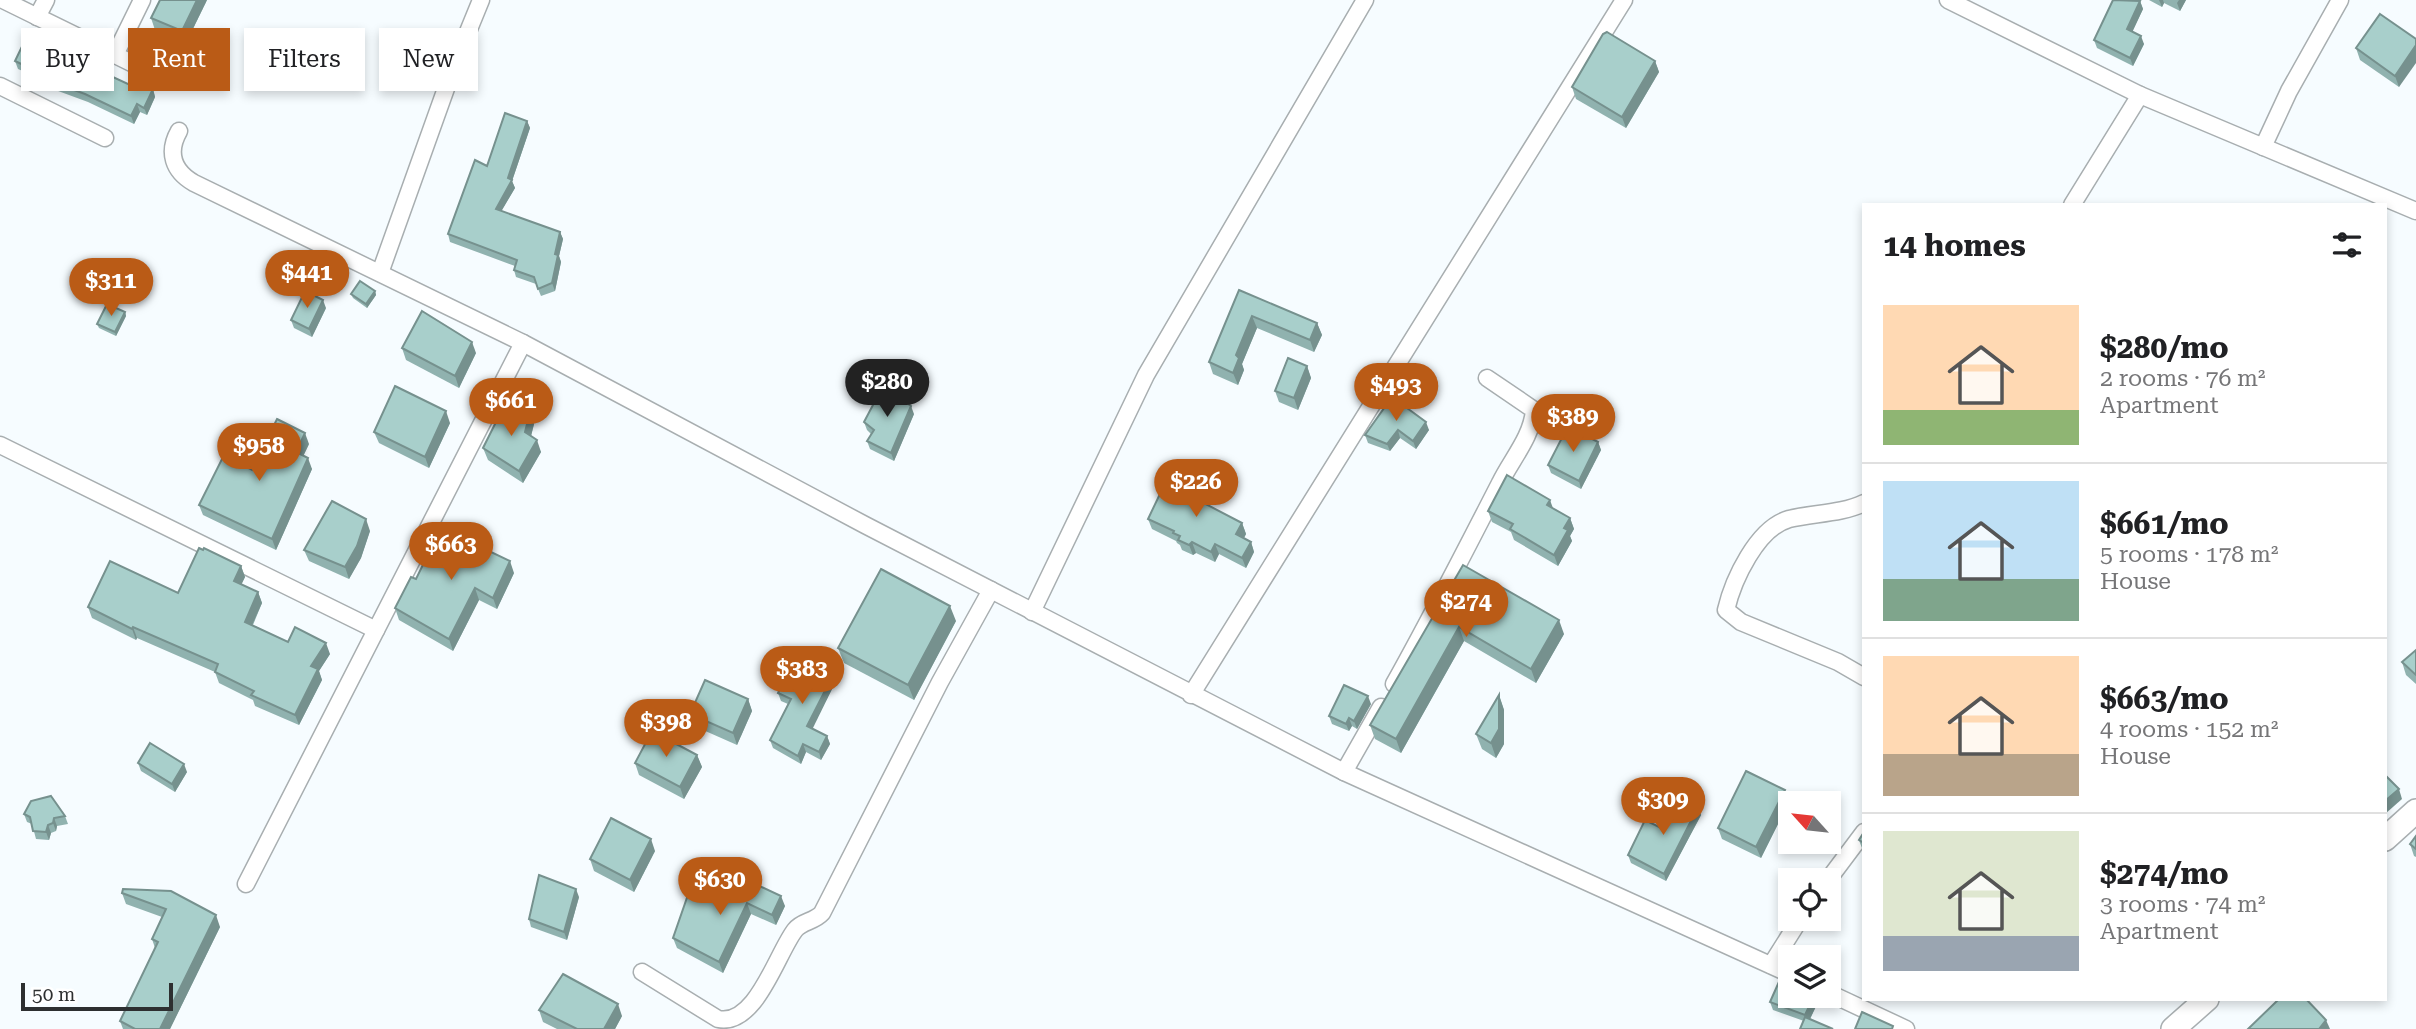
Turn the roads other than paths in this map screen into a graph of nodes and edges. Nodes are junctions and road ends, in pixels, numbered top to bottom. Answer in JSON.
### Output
{"nodes":[{"id":1,"x":3,"y":0,"type":"edge"},
{"id":2,"x":46,"y":0,"type":"edge"},
{"id":3,"x":142,"y":0,"type":"edge"},
{"id":4,"x":481,"y":0,"type":"edge"},
{"id":5,"x":1365,"y":0,"type":"edge"},
{"id":6,"x":1624,"y":0,"type":"edge"},
{"id":7,"x":1948,"y":0,"type":"edge"},
{"id":8,"x":2340,"y":0,"type":"edge"},
{"id":9,"x":37,"y":17,"type":"junction"},
{"id":10,"x":115,"y":55,"type":"junction"},
{"id":11,"x":128,"y":61,"type":"edge"},
{"id":12,"x":0,"y":86,"type":"edge"},
{"id":13,"x":2140,"y":95,"type":"junction"},
{"id":14,"x":179,"y":131,"type":"dead end"},
{"id":15,"x":105,"y":138,"type":"dead end"},
{"id":16,"x":2263,"y":147,"type":"junction"},
{"id":17,"x":2073,"y":203,"type":"edge"},
{"id":18,"x":2416,"y":211,"type":"edge"},
{"id":19,"x":380,"y":273,"type":"junction"},
{"id":20,"x":523,"y":344,"type":"junction"},
{"id":21,"x":1487,"y":378,"type":"dead end"},
{"id":22,"x":0,"y":445,"type":"edge"},
{"id":23,"x":1862,"y":503,"type":"edge"},
{"id":24,"x":991,"y":590,"type":"junction"},
{"id":25,"x":1032,"y":612,"type":"junction"},
{"id":26,"x":376,"y":631,"type":"junction"},
{"id":27,"x":1862,"y":676,"type":"edge"},
{"id":28,"x":1191,"y":695,"type":"junction"},
{"id":29,"x":1344,"y":772,"type":"junction"},
{"id":30,"x":2416,"y":811,"type":"edge"},
{"id":31,"x":1862,"y":835,"type":"edge"},
{"id":32,"x":2387,"y":837,"type":"edge"},
{"id":33,"x":1837,"y":868,"type":"edge"},
{"id":34,"x":246,"y":884,"type":"dead end"},
{"id":35,"x":1792,"y":931,"type":"edge"},
{"id":36,"x":1771,"y":965,"type":"junction"},
{"id":37,"x":1778,"y":968,"type":"edge"},
{"id":38,"x":642,"y":972,"type":"dead end"},
{"id":39,"x":1841,"y":999,"type":"edge"},
{"id":40,"x":2205,"y":1001,"type":"edge"},
{"id":41,"x":1906,"y":1029,"type":"edge"},
{"id":42,"x":2173,"y":1029,"type":"edge"}],
"edges":[{"from":1,"to":9,"type":"street"},
{"from":2,"to":9,"type":"street"},
{"from":3,"to":10,"type":"street"},
{"from":4,"to":19,"type":"street"},
{"from":5,"to":25,"type":"street"},
{"from":6,"to":28,"type":"street"},
{"from":7,"to":13,"type":"street"},
{"from":8,"to":16,"type":"street"},
{"from":9,"to":10,"type":"street"},
{"from":10,"to":11,"type":"street"},
{"from":12,"to":15,"type":"street"},
{"from":13,"to":16,"type":"street"},
{"from":13,"to":17,"type":"street"},
{"from":14,"to":19,"type":"street"},
{"from":16,"to":18,"type":"street"},
{"from":19,"to":20,"type":"street"},
{"from":20,"to":24,"type":"street"},
{"from":20,"to":26,"type":"street"},
{"from":21,"to":29,"type":"street"},
{"from":22,"to":26,"type":"street"},
{"from":23,"to":27,"type":"street"},
{"from":24,"to":25,"type":"street"},
{"from":24,"to":38,"type":"street"},
{"from":25,"to":28,"type":"street"},
{"from":26,"to":34,"type":"street"},
{"from":28,"to":29,"type":"street"},
{"from":29,"to":36,"type":"street"},
{"from":30,"to":32,"type":"main road"},
{"from":31,"to":33,"type":"street"},
{"from":35,"to":36,"type":"street"},
{"from":36,"to":37,"type":"street"},
{"from":39,"to":41,"type":"street"},
{"from":40,"to":42,"type":"main road"}]}
